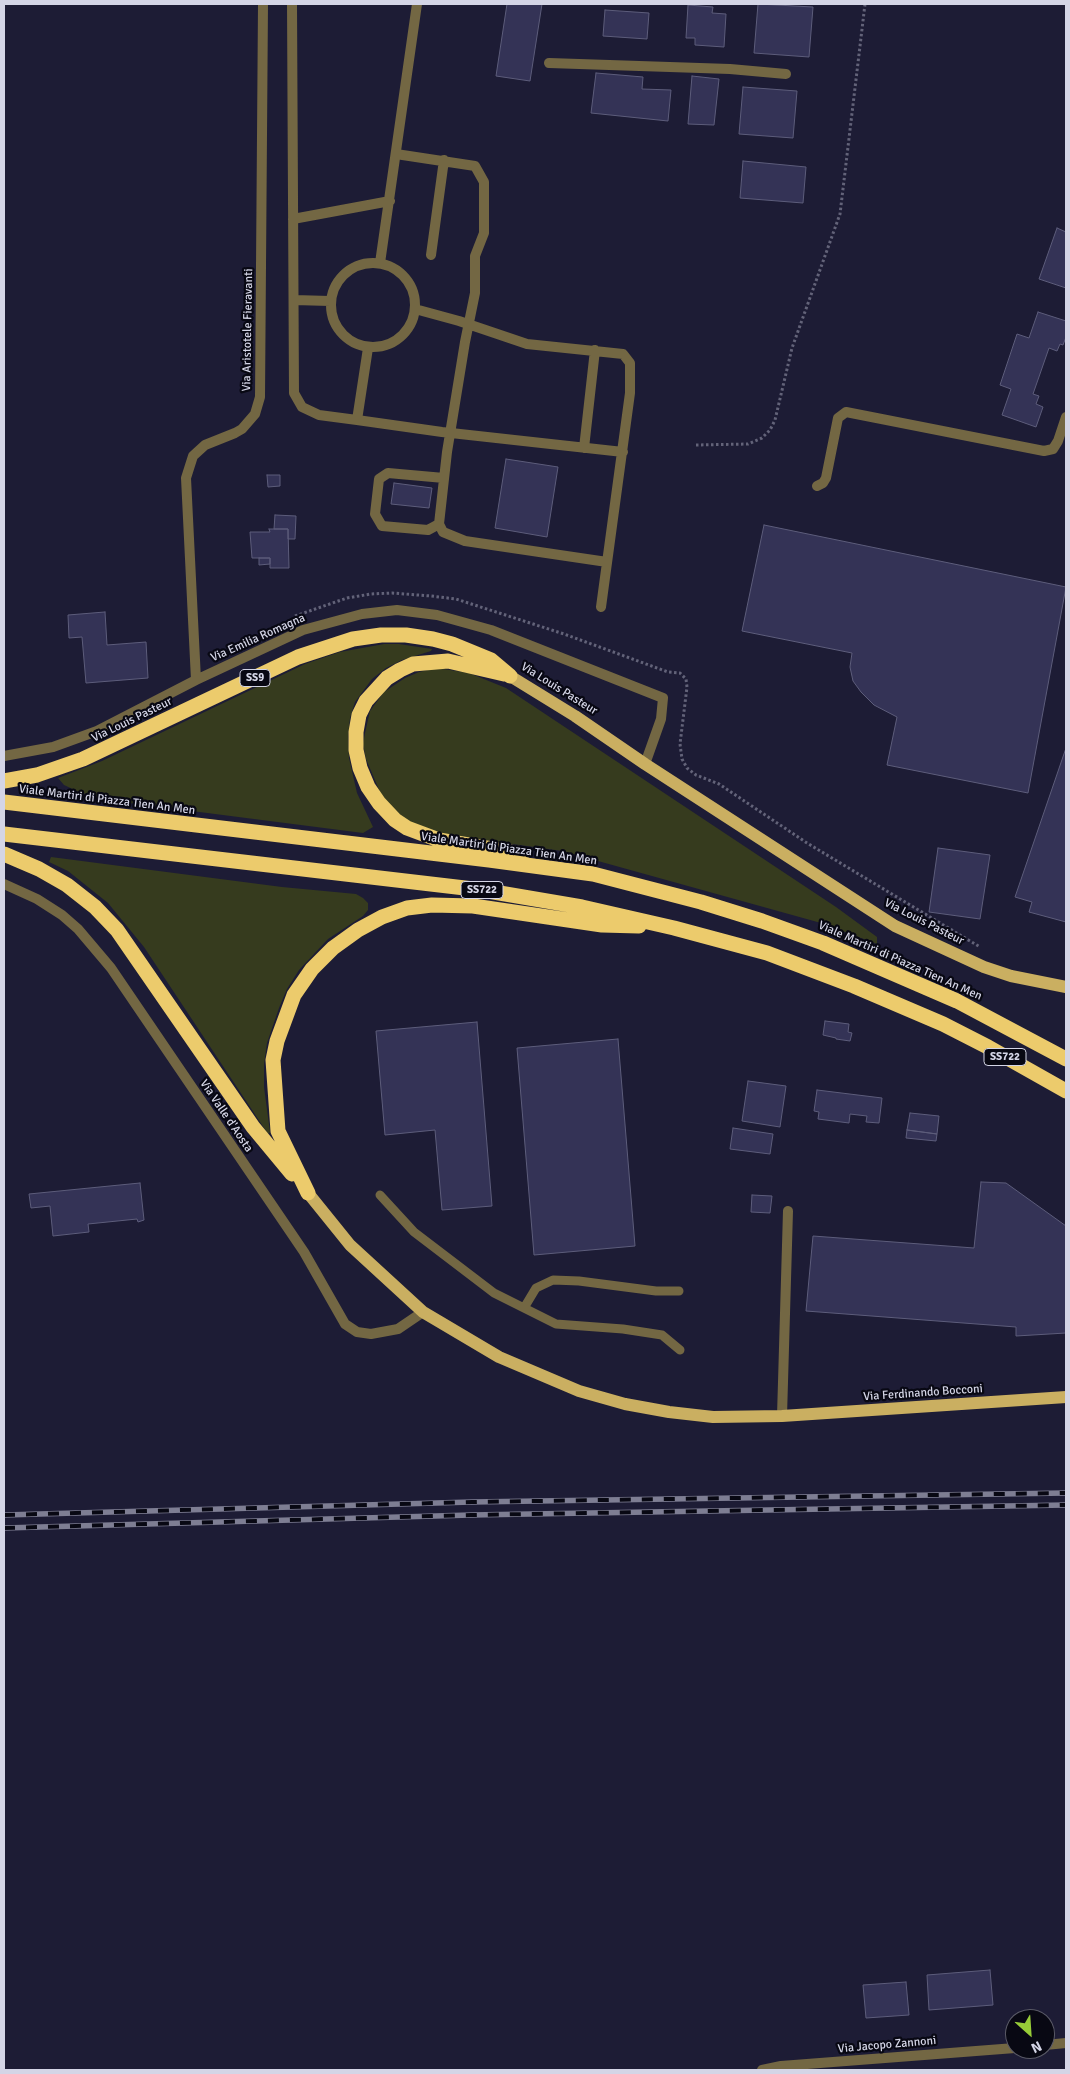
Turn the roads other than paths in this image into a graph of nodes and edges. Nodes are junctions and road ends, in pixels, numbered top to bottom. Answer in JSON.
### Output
{"nodes":[{"id":1,"x":263,"y":4,"type":"edge"},
{"id":2,"x":292,"y":4,"type":"edge"},
{"id":3,"x":417,"y":4,"type":"edge"},
{"id":4,"x":549,"y":63,"type":"dead end"},
{"id":5,"x":786,"y":74,"type":"dead end"},
{"id":6,"x":396,"y":154,"type":"junction"},
{"id":7,"x":444,"y":160,"type":"junction"},
{"id":8,"x":390,"y":201,"type":"junction"},
{"id":9,"x":293,"y":219,"type":"junction"},
{"id":10,"x":431,"y":255,"type":"dead end"},
{"id":11,"x":380,"y":263,"type":"junction"},
{"id":12,"x":294,"y":300,"type":"junction"},
{"id":13,"x":330,"y":301,"type":"junction"},
{"id":14,"x":415,"y":309,"type":"junction"},
{"id":15,"x":468,"y":324,"type":"junction"},
{"id":16,"x":368,"y":348,"type":"junction"},
{"id":17,"x":595,"y":350,"type":"junction"},
{"id":18,"x":1066,"y":418,"type":"edge"},
{"id":19,"x":357,"y":420,"type":"junction"},
{"id":20,"x":450,"y":433,"type":"junction"},
{"id":21,"x":584,"y":448,"type":"junction"},
{"id":22,"x":623,"y":452,"type":"junction"},
{"id":23,"x":444,"y":478,"type":"junction"},
{"id":24,"x":817,"y":486,"type":"dead end"},
{"id":25,"x":439,"y":524,"type":"junction"},
{"id":26,"x":607,"y":562,"type":"junction"},
{"id":27,"x":601,"y":607,"type":"dead end"},
{"id":28,"x":510,"y":676,"type":"junction"},
{"id":29,"x":196,"y":680,"type":"junction"},
{"id":30,"x":4,"y":756,"type":"edge"},
{"id":31,"x":645,"y":764,"type":"junction"},
{"id":32,"x":4,"y":781,"type":"edge"},
{"id":33,"x":4,"y":802,"type":"edge"},
{"id":34,"x":4,"y":834,"type":"edge"},
{"id":35,"x":4,"y":854,"type":"edge"},
{"id":36,"x":593,"y":874,"type":"junction"},
{"id":37,"x":4,"y":884,"type":"edge"},
{"id":38,"x":674,"y":928,"type":"junction"},
{"id":39,"x":1066,"y":987,"type":"edge"},
{"id":40,"x":1066,"y":1059,"type":"edge"},
{"id":41,"x":1066,"y":1091,"type":"edge"},
{"id":42,"x":308,"y":1193,"type":"junction"},
{"id":43,"x":380,"y":1195,"type":"dead end"},
{"id":44,"x":788,"y":1211,"type":"dead end"},
{"id":45,"x":679,"y":1291,"type":"dead end"},
{"id":46,"x":524,"y":1308,"type":"junction"},
{"id":47,"x":423,"y":1312,"type":"junction"},
{"id":48,"x":680,"y":1350,"type":"dead end"},
{"id":49,"x":1066,"y":1397,"type":"edge"},
{"id":50,"x":782,"y":1416,"type":"junction"},
{"id":51,"x":1005,"y":2049,"type":"edge"},
{"id":52,"x":781,"y":2068,"type":"edge"},
{"id":53,"x":762,"y":2070,"type":"edge"}],
"edges":[{"from":1,"to":29,"type":"street","name":"Via Aristotele Fieravanti"},
{"from":2,"to":9,"type":"street"},
{"from":3,"to":6,"type":"street"},
{"from":4,"to":5,"type":"street"},
{"from":6,"to":7,"type":"street"},
{"from":6,"to":8,"type":"street"},
{"from":7,"to":10,"type":"street"},
{"from":7,"to":15,"type":"street"},
{"from":8,"to":9,"type":"street"},
{"from":8,"to":11,"type":"street"},
{"from":9,"to":12,"type":"street"},
{"from":11,"to":13,"type":"street"},
{"from":11,"to":14,"type":"street"},
{"from":12,"to":13,"type":"street"},
{"from":12,"to":19,"type":"street"},
{"from":13,"to":16,"type":"street"},
{"from":14,"to":15,"type":"street"},
{"from":14,"to":16,"type":"street"},
{"from":15,"to":17,"type":"street"},
{"from":15,"to":20,"type":"street"},
{"from":16,"to":19,"type":"street"},
{"from":17,"to":21,"type":"street"},
{"from":17,"to":22,"type":"street"},
{"from":18,"to":24,"type":"street"},
{"from":19,"to":20,"type":"street"},
{"from":20,"to":21,"type":"street"},
{"from":20,"to":23,"type":"street"},
{"from":21,"to":22,"type":"street"},
{"from":22,"to":26,"type":"street"},
{"from":23,"to":25,"type":"street"},
{"from":23,"to":25,"type":"street"},
{"from":25,"to":26,"type":"street"},
{"from":26,"to":27,"type":"street"},
{"from":28,"to":31,"type":"main road","name":"Via Louis Pasteur"},
{"from":28,"to":32,"type":"highway","name":"Via Louis Pasteur","number":"SS9"},
{"from":28,"to":36,"type":"highway","number":"SS722"},
{"from":29,"to":30,"type":"street","name":"Via Emilia Romagna"},
{"from":29,"to":31,"type":"street","name":"Via Emilia Romagna"},
{"from":31,"to":39,"type":"main road","name":"Via Louis Pasteur"},
{"from":33,"to":36,"type":"highway","name":"Viale Martiri di Piazza Tien An Men","number":"SS722"},
{"from":34,"to":38,"type":"highway","number":"SS722"},
{"from":35,"to":42,"type":"highway"},
{"from":36,"to":40,"type":"highway","name":"Viale Martiri di Piazza Tien An Men","number":"SS722"},
{"from":37,"to":47,"type":"street","name":"Via Valle d'Aosta"},
{"from":38,"to":41,"type":"highway","number":"SS722"},
{"from":38,"to":42,"type":"highway"},
{"from":42,"to":47,"type":"main road","name":"Via Ferdinando Bocconi"},
{"from":43,"to":46,"type":"lane"},
{"from":44,"to":50,"type":"street"},
{"from":45,"to":46,"type":"lane"},
{"from":46,"to":48,"type":"lane"},
{"from":47,"to":50,"type":"main road","name":"Via Ferdinando Bocconi"},
{"from":49,"to":50,"type":"main road","name":"Via Ferdinando Bocconi"},
{"from":51,"to":52,"type":"street","name":"Via Jacopo Zannoni"},
{"from":52,"to":53,"type":"street","name":"Via Jacopo Zannoni"}]}
